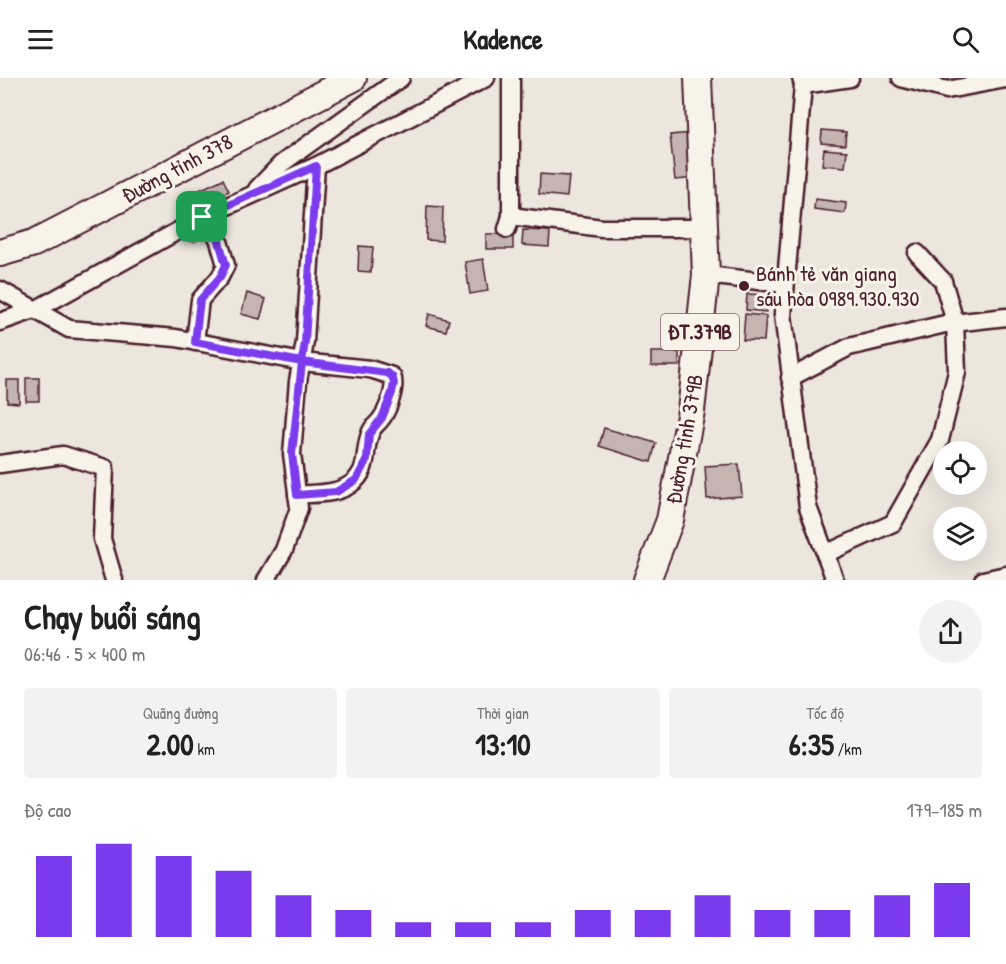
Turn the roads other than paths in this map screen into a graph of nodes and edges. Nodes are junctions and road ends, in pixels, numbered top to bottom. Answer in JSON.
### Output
{"nodes":[{"id":1,"x":353,"y":78,"type":"edge"},
{"id":2,"x":401,"y":78,"type":"edge"},
{"id":3,"x":486,"y":78,"type":"edge"},
{"id":4,"x":512,"y":78,"type":"edge"},
{"id":5,"x":698,"y":78,"type":"edge"},
{"id":6,"x":850,"y":78,"type":"edge"},
{"id":7,"x":900,"y":78,"type":"edge"},
{"id":8,"x":1006,"y":79,"type":"edge"},
{"id":9,"x":802,"y":81,"type":"edge"},
{"id":10,"x":316,"y":166,"type":"junction"},
{"id":11,"x":253,"y":195,"type":"junction"},
{"id":12,"x":202,"y":217,"type":"junction"},
{"id":13,"x":706,"y":228,"type":"junction"},
{"id":14,"x":0,"y":253,"type":"edge"},
{"id":15,"x":917,"y":253,"type":"dead end"},
{"id":16,"x":706,"y":276,"type":"junction"},
{"id":17,"x":785,"y":284,"type":"junction"},
{"id":18,"x":0,"y":290,"type":"edge"},
{"id":19,"x":37,"y":309,"type":"junction"},
{"id":20,"x":1006,"y":317,"type":"edge"},
{"id":21,"x":0,"y":322,"type":"edge"},
{"id":22,"x":955,"y":322,"type":"junction"},
{"id":23,"x":195,"y":342,"type":"junction"},
{"id":24,"x":302,"y":362,"type":"junction"},
{"id":25,"x":790,"y":378,"type":"junction"},
{"id":26,"x":0,"y":464,"type":"edge"},
{"id":27,"x":297,"y":495,"type":"junction"},
{"id":28,"x":825,"y":554,"type":"junction"},
{"id":29,"x":1006,"y":574,"type":"edge"},
{"id":30,"x":114,"y":580,"type":"edge"},
{"id":31,"x":266,"y":580,"type":"edge"},
{"id":32,"x":647,"y":580,"type":"edge"},
{"id":33,"x":835,"y":580,"type":"edge"},
{"id":34,"x":983,"y":580,"type":"edge"}],
"edges":[{"from":1,"to":14,"type":"main road","name":"Đường tỉnh 378"},
{"from":2,"to":11,"type":"street"},
{"from":3,"to":10,"type":"street"},
{"from":4,"to":13,"type":"street"},
{"from":5,"to":13,"type":"main road","name":"Đường tỉnh 379B","number":"ĐT.379B"},
{"from":6,"to":9,"type":"street"},
{"from":7,"to":8,"type":"street"},
{"from":9,"to":17,"type":"street"},
{"from":10,"to":11,"type":"street"},
{"from":10,"to":24,"type":"street"},
{"from":11,"to":12,"type":"street"},
{"from":12,"to":19,"type":"street"},
{"from":12,"to":23,"type":"street"},
{"from":13,"to":16,"type":"main road","name":"Đường tỉnh 379B","number":"ĐT.379B"},
{"from":15,"to":22,"type":"street"},
{"from":16,"to":17,"type":"street"},
{"from":16,"to":32,"type":"main road","name":"Đường tỉnh 379B","number":"ĐT.379B"},
{"from":17,"to":25,"type":"street"},
{"from":18,"to":19,"type":"street"},
{"from":19,"to":21,"type":"street"},
{"from":19,"to":23,"type":"street"},
{"from":20,"to":22,"type":"street"},
{"from":22,"to":25,"type":"street"},
{"from":22,"to":28,"type":"street"},
{"from":23,"to":24,"type":"street"},
{"from":24,"to":27,"type":"street"},
{"from":24,"to":27,"type":"street"},
{"from":25,"to":28,"type":"street"},
{"from":26,"to":30,"type":"street"},
{"from":27,"to":31,"type":"street"},
{"from":28,"to":33,"type":"street"},
{"from":29,"to":34,"type":"street"}]}
